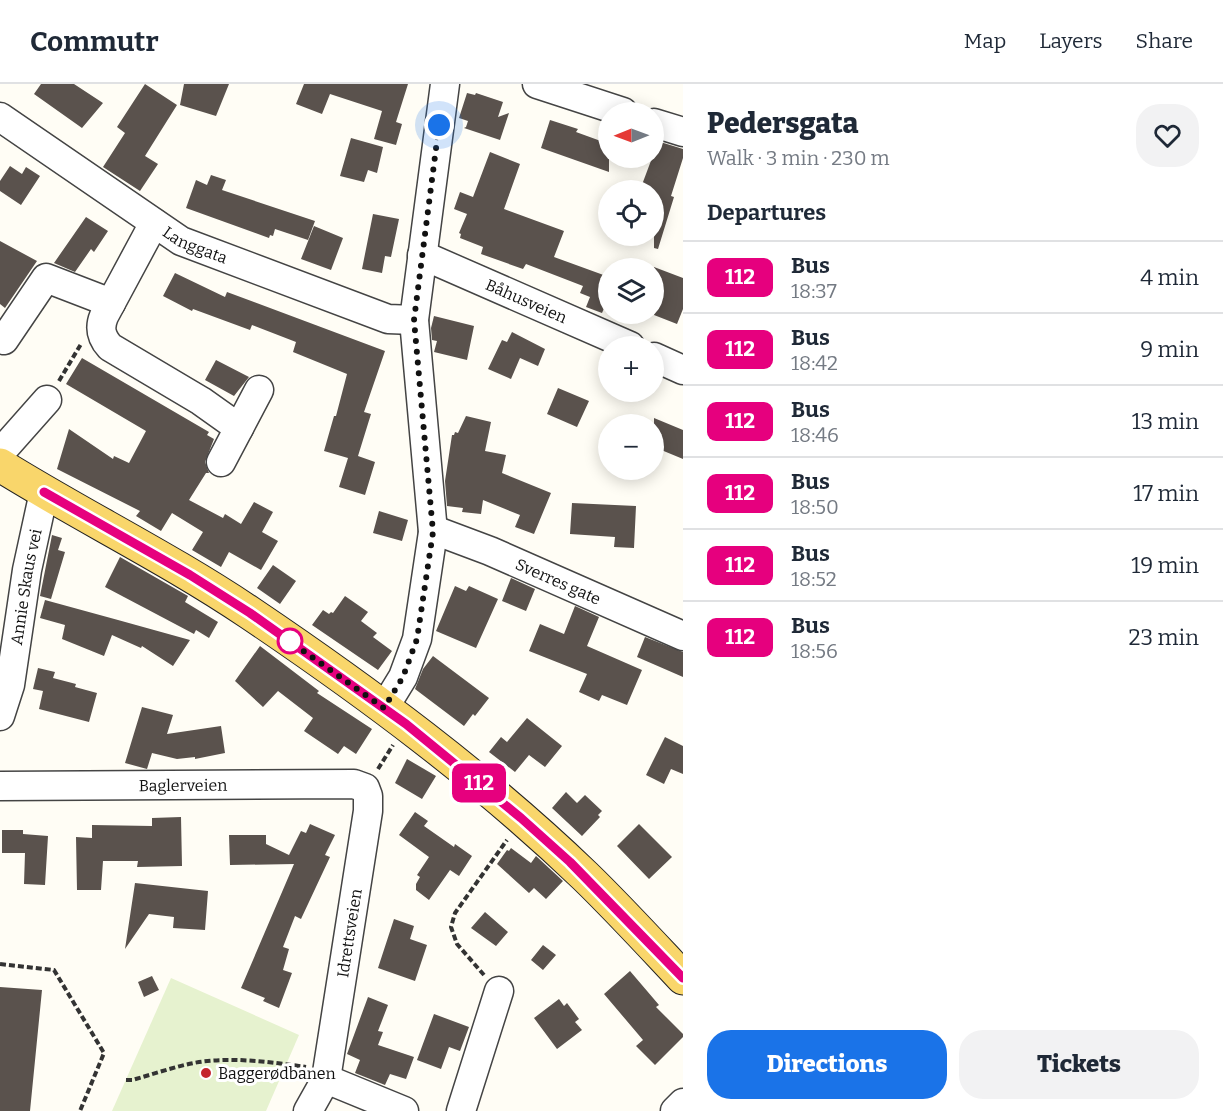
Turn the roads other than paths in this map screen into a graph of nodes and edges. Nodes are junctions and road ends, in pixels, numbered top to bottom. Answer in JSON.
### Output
{"nodes":[{"id":1,"x":445,"y":84,"type":"edge"},
{"id":2,"x":537,"y":84,"type":"edge"},
{"id":3,"x":598,"y":104,"type":"edge"},
{"id":4,"x":0,"y":117,"type":"edge"},
{"id":5,"x":664,"y":126,"type":"edge"},
{"id":6,"x":683,"y":132,"type":"edge"},
{"id":7,"x":154,"y":223,"type":"junction"},
{"id":8,"x":422,"y":255,"type":"junction"},
{"id":9,"x":106,"y":314,"type":"junction"},
{"id":10,"x":414,"y":320,"type":"junction"},
{"id":11,"x":607,"y":336,"type":"edge"},
{"id":12,"x":4,"y":340,"type":"dead end"},
{"id":13,"x":664,"y":361,"type":"edge"},
{"id":14,"x":683,"y":370,"type":"edge"},
{"id":15,"x":259,"y":390,"type":"dead end"},
{"id":16,"x":48,"y":400,"type":"road end"},
{"id":17,"x":239,"y":428,"type":"junction"},
{"id":18,"x":0,"y":453,"type":"edge"},
{"id":19,"x":221,"y":462,"type":"dead end"},
{"id":20,"x":0,"y":465,"type":"edge"},
{"id":21,"x":44,"y":492,"type":"junction"},
{"id":22,"x":433,"y":532,"type":"junction"},
{"id":23,"x":683,"y":636,"type":"edge"},
{"id":24,"x":0,"y":716,"type":"edge"},
{"id":25,"x":395,"y":716,"type":"junction"},
{"id":26,"x":0,"y":786,"type":"edge"},
{"id":27,"x":365,"y":788,"type":"joint"},
{"id":28,"x":683,"y":978,"type":"edge"},
{"id":29,"x":499,"y":991,"type":"road end"},
{"id":30,"x":327,"y":1075,"type":"junction"},
{"id":31,"x":683,"y":1103,"type":"edge"},
{"id":32,"x":308,"y":1111,"type":"edge"},
{"id":33,"x":404,"y":1111,"type":"edge"},
{"id":34,"x":461,"y":1111,"type":"edge"},
{"id":35,"x":675,"y":1111,"type":"edge"}],
"edges":[{"from":1,"to":8,"type":"street"},
{"from":2,"to":3,"type":"street"},
{"from":4,"to":7,"type":"street","name":"Langgata"},
{"from":5,"to":6,"type":"street"},
{"from":7,"to":9,"type":"street"},
{"from":7,"to":10,"type":"street","name":"Langgata"},
{"from":8,"to":10,"type":"street"},
{"from":8,"to":11,"type":"street","name":"Båhusveien"},
{"from":9,"to":12,"type":"street"},
{"from":9,"to":17,"type":"street"},
{"from":10,"to":22,"type":"street"},
{"from":13,"to":14,"type":"street"},
{"from":15,"to":17,"type":"street"},
{"from":16,"to":18,"type":"street"},
{"from":17,"to":19,"type":"street"},
{"from":20,"to":21,"type":"main road"},
{"from":21,"to":24,"type":"street","name":"Annie Skaus vei"},
{"from":21,"to":25,"type":"main road"},
{"from":22,"to":23,"type":"street","name":"Sverres gate"},
{"from":22,"to":25,"type":"street"},
{"from":25,"to":28,"type":"main road"},
{"from":26,"to":27,"type":"street","name":"Baglerveien"},
{"from":27,"to":30,"type":"street","name":"Idrettsveien"},
{"from":29,"to":34,"type":"street"},
{"from":30,"to":32,"type":"street","name":"Idrettsveien"},
{"from":30,"to":33,"type":"street"},
{"from":31,"to":35,"type":"street"}]}
